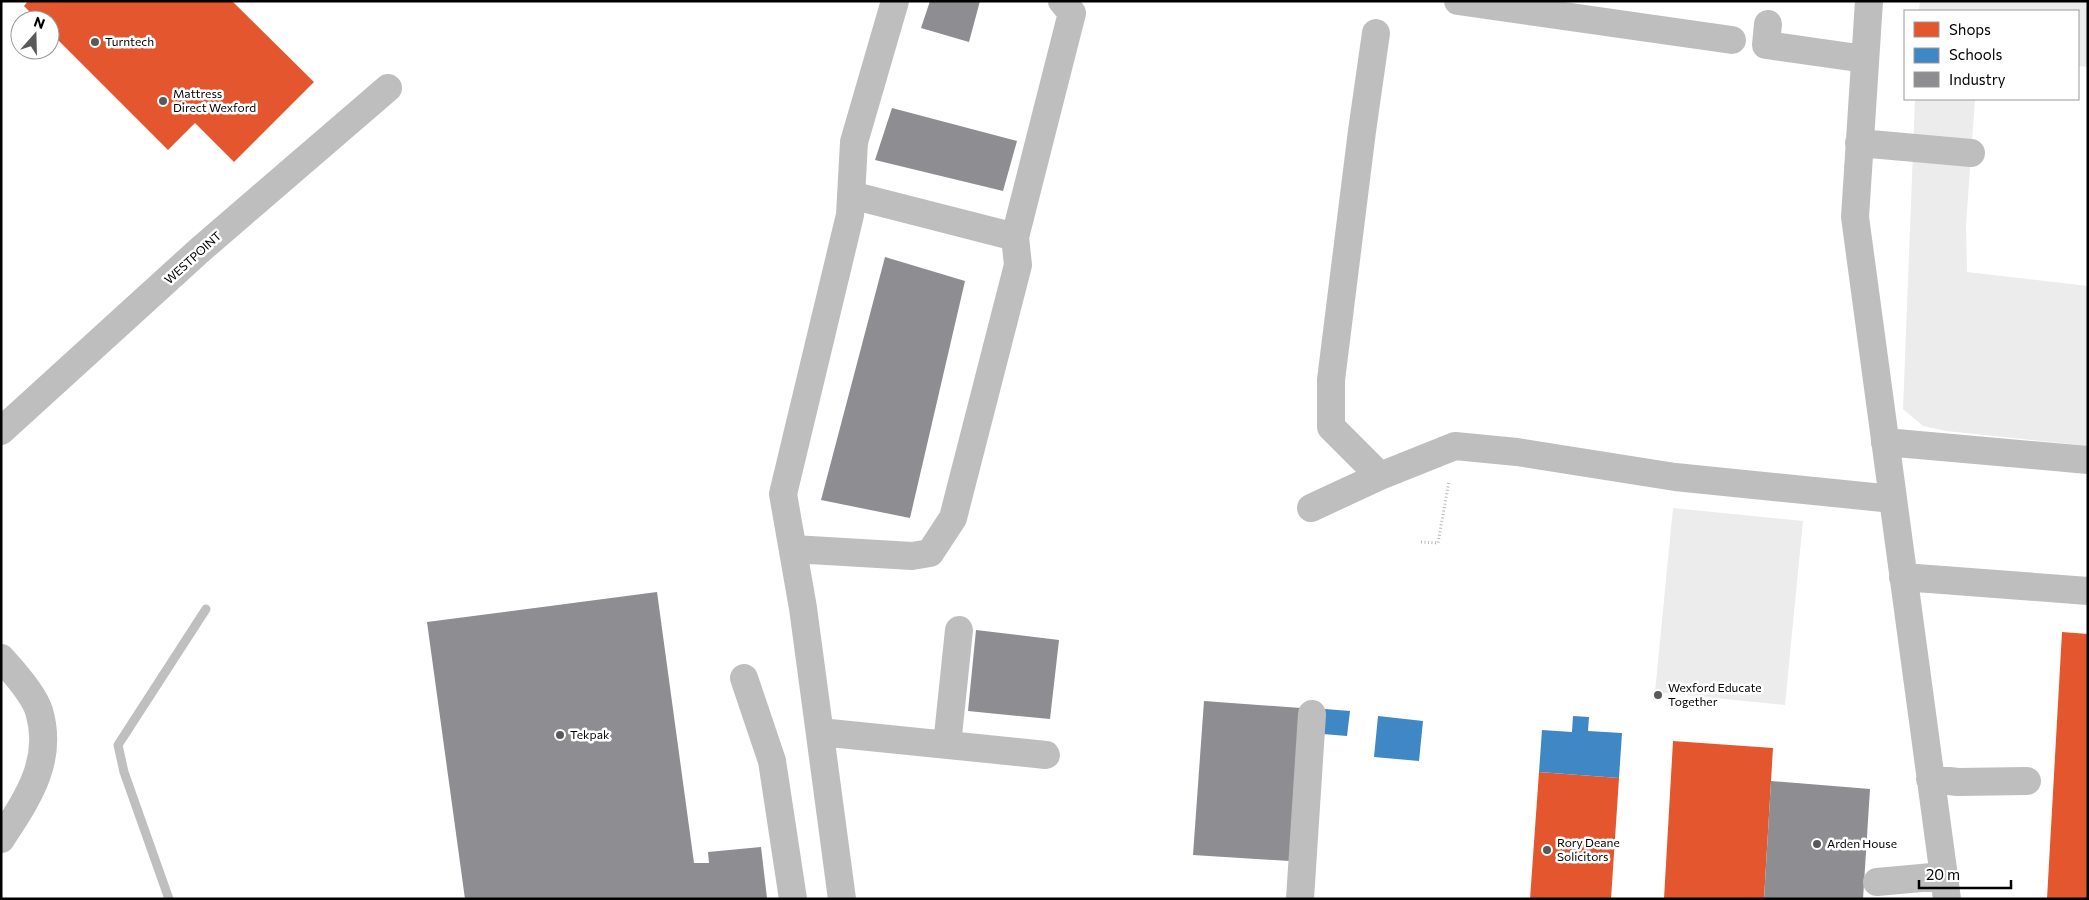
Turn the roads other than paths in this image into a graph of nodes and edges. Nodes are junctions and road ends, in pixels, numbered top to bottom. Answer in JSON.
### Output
{"nodes":[{"id":1,"x":895,"y":1,"type":"edge"},
{"id":2,"x":1062,"y":1,"type":"edge"},
{"id":3,"x":1458,"y":1,"type":"edge"},
{"id":4,"x":1869,"y":1,"type":"edge"},
{"id":5,"x":1768,"y":24,"type":"dead end"},
{"id":6,"x":1376,"y":33,"type":"dead end"},
{"id":7,"x":1732,"y":40,"type":"dead end"},
{"id":8,"x":1865,"y":59,"type":"junction"},
{"id":9,"x":388,"y":88,"type":"dead end"},
{"id":10,"x":1860,"y":144,"type":"junction"},
{"id":11,"x":1971,"y":153,"type":"dead end"},
{"id":12,"x":851,"y":195,"type":"junction"},
{"id":13,"x":1015,"y":237,"type":"junction"},
{"id":14,"x":1,"y":431,"type":"edge"},
{"id":15,"x":1885,"y":442,"type":"junction"},
{"id":16,"x":2088,"y":460,"type":"edge"},
{"id":17,"x":1380,"y":476,"type":"junction"},
{"id":18,"x":1893,"y":499,"type":"junction"},
{"id":19,"x":1311,"y":508,"type":"dead end"},
{"id":20,"x":793,"y":549,"type":"junction"},
{"id":21,"x":1903,"y":577,"type":"junction"},
{"id":22,"x":2088,"y":591,"type":"edge"},
{"id":23,"x":959,"y":630,"type":"dead end"},
{"id":24,"x":1,"y":658,"type":"edge"},
{"id":25,"x":744,"y":678,"type":"dead end"},
{"id":26,"x":1312,"y":714,"type":"dead end"},
{"id":27,"x":820,"y":732,"type":"junction"},
{"id":28,"x":947,"y":745,"type":"junction"},
{"id":29,"x":1046,"y":755,"type":"dead end"},
{"id":30,"x":1930,"y":779,"type":"junction"},
{"id":31,"x":2027,"y":781,"type":"dead end"},
{"id":32,"x":1,"y":839,"type":"edge"},
{"id":33,"x":1877,"y":882,"type":"dead end"},
{"id":34,"x":1945,"y":887,"type":"edge"},
{"id":35,"x":793,"y":899,"type":"edge"},
{"id":36,"x":842,"y":899,"type":"edge"},
{"id":37,"x":1300,"y":899,"type":"edge"}],
"edges":[{"from":1,"to":12,"type":"street"},
{"from":2,"to":13,"type":"street"},
{"from":3,"to":7,"type":"street"},
{"from":4,"to":8,"type":"street"},
{"from":5,"to":8,"type":"street"},
{"from":6,"to":17,"type":"street"},
{"from":8,"to":10,"type":"street"},
{"from":9,"to":14,"type":"street","name":"WESTPOINT"},
{"from":10,"to":11,"type":"street"},
{"from":10,"to":15,"type":"street"},
{"from":12,"to":13,"type":"street"},
{"from":12,"to":20,"type":"street"},
{"from":13,"to":20,"type":"street"},
{"from":15,"to":16,"type":"street"},
{"from":15,"to":18,"type":"street"},
{"from":17,"to":18,"type":"street"},
{"from":17,"to":19,"type":"street"},
{"from":18,"to":21,"type":"street"},
{"from":20,"to":27,"type":"street"},
{"from":21,"to":22,"type":"street"},
{"from":21,"to":30,"type":"street"},
{"from":23,"to":28,"type":"street"},
{"from":24,"to":32,"type":"street"},
{"from":25,"to":35,"type":"street"},
{"from":26,"to":37,"type":"street"},
{"from":27,"to":28,"type":"street"},
{"from":27,"to":36,"type":"street"},
{"from":28,"to":29,"type":"street"},
{"from":30,"to":31,"type":"street"},
{"from":30,"to":34,"type":"street"},
{"from":33,"to":34,"type":"street"}]}
